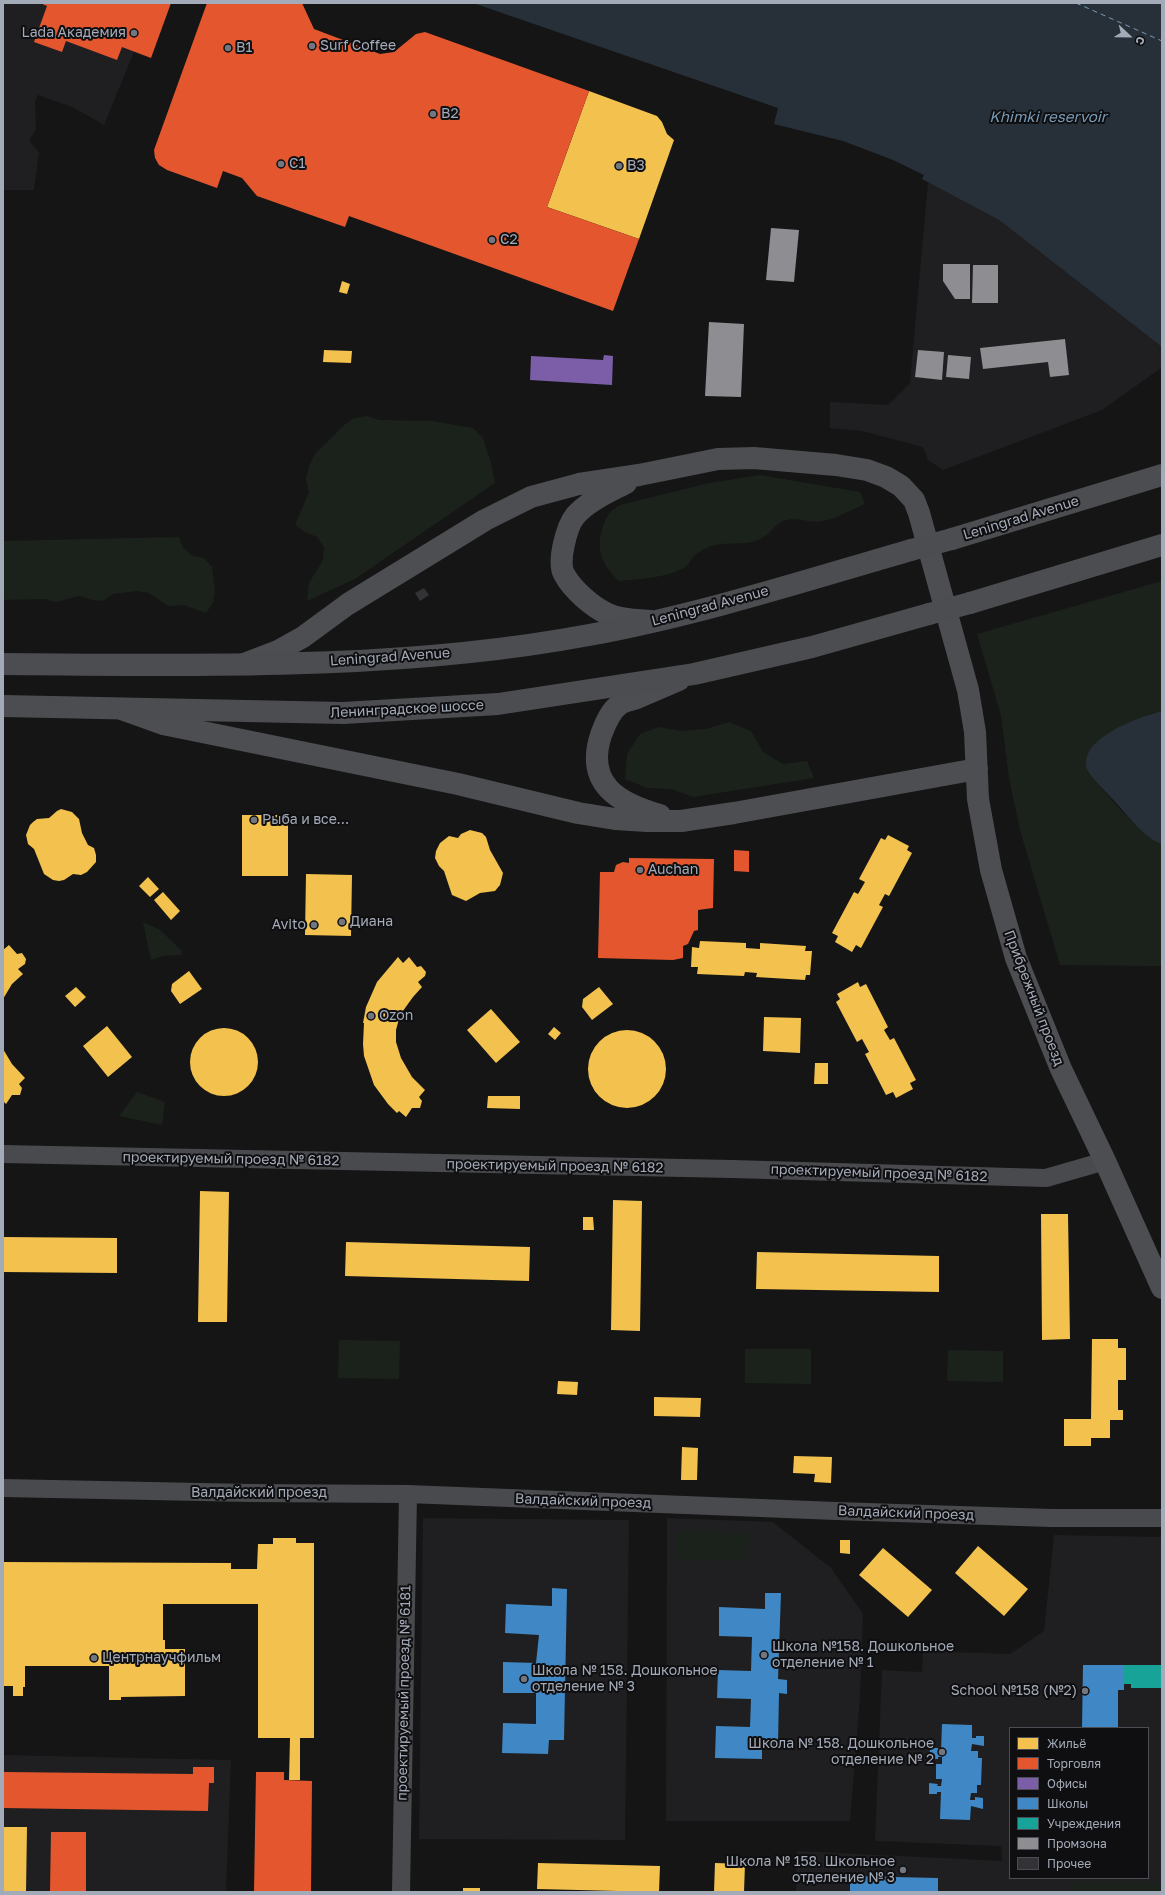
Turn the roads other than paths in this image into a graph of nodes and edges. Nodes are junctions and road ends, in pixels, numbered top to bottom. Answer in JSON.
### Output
{"nodes":[{"id":1,"x":1162,"y":475,"type":"edge"},
{"id":2,"x":639,"y":476,"type":"junction"},
{"id":3,"x":1162,"y":545,"type":"edge"},
{"id":4,"x":656,"y":621,"type":"junction"},
{"id":5,"x":3,"y":664,"type":"edge"},
{"id":6,"x":244,"y":664,"type":"junction"},
{"id":7,"x":694,"y":674,"type":"junction"},
{"id":8,"x":3,"y":706,"type":"edge"},
{"id":9,"x":119,"y":708,"type":"junction"},
{"id":10,"x":977,"y":769,"type":"junction"},
{"id":11,"x":680,"y":821,"type":"junction"},
{"id":12,"x":3,"y":1154,"type":"edge"},
{"id":13,"x":1105,"y":1161,"type":"junction"},
{"id":14,"x":1162,"y":1288,"type":"edge"},
{"id":15,"x":3,"y":1488,"type":"edge"},
{"id":16,"x":408,"y":1494,"type":"junction"},
{"id":17,"x":1162,"y":1518,"type":"edge"},
{"id":18,"x":401,"y":1892,"type":"edge"}],
"edges":[{"from":1,"to":4,"type":"main road","name":"Leningrad Avenue","bridge":true},
{"from":2,"to":4,"type":"street"},
{"from":2,"to":6,"type":"street"},
{"from":2,"to":10,"type":"street","name":"Прибрежный проезд"},
{"from":3,"to":7,"type":"main road","bridge":true},
{"from":4,"to":6,"type":"main road","name":"Leningrad Avenue"},
{"from":5,"to":6,"type":"main road"},
{"from":7,"to":9,"type":"main road","name":"Ленинградское шоссе"},
{"from":7,"to":11,"type":"street"},
{"from":8,"to":9,"type":"main road"},
{"from":9,"to":11,"type":"street"},
{"from":10,"to":11,"type":"street"},
{"from":10,"to":13,"type":"street","name":"Прибрежный проезд"},
{"from":12,"to":13,"type":"street","name":"проектируемый проезд № 6182"},
{"from":13,"to":14,"type":"street","name":"Прибрежный проезд"},
{"from":15,"to":16,"type":"street","name":"Валдайский проезд"},
{"from":16,"to":17,"type":"street","name":"Валдайский проезд"},
{"from":16,"to":18,"type":"street","name":"проектируемый проезд № 6181"}]}
